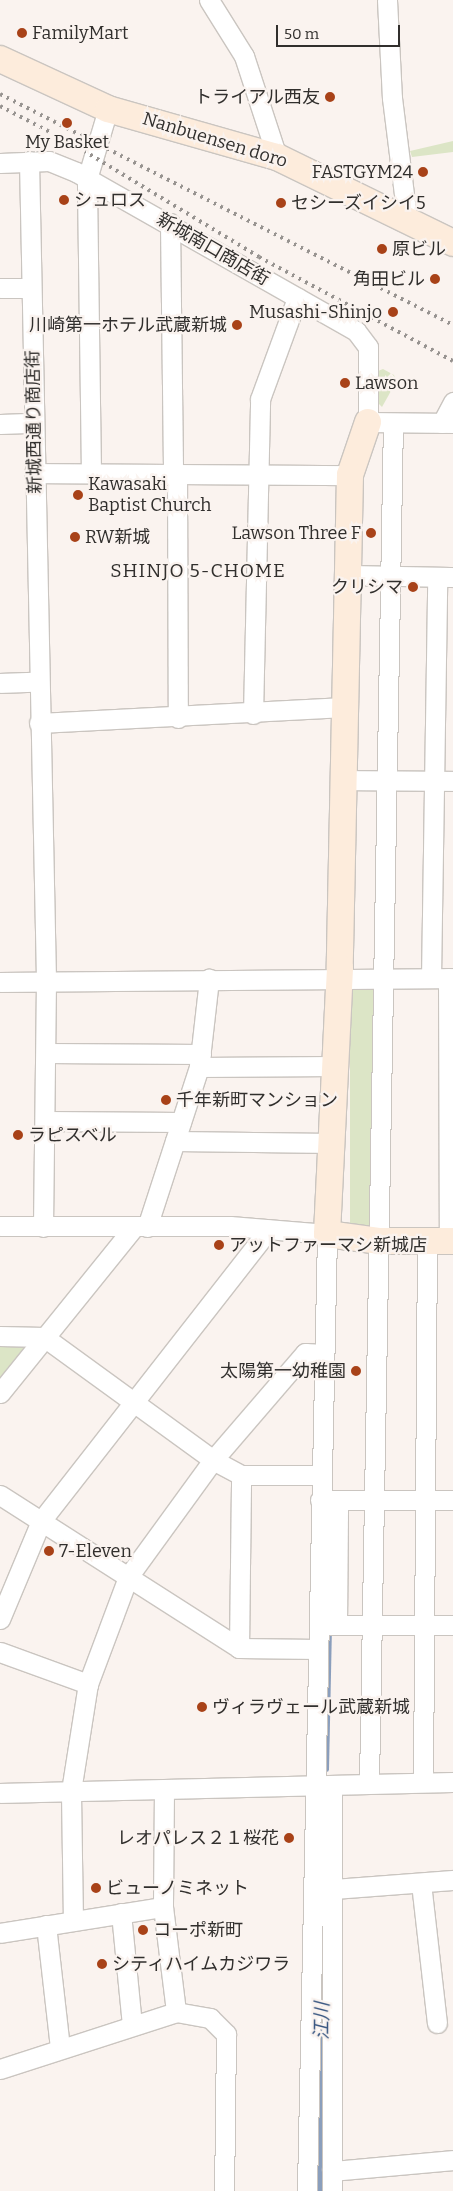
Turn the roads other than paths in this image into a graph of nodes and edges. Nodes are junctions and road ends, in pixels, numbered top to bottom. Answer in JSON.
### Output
{"nodes":[{"id":1,"x":209,"y":0,"type":"edge"},
{"id":2,"x":387,"y":0,"type":"edge"},
{"id":3,"x":0,"y":59,"type":"edge"},
{"id":4,"x":108,"y":110,"type":"junction"},
{"id":5,"x":277,"y":157,"type":"junction"},
{"id":6,"x":29,"y":161,"type":"junction"},
{"id":7,"x":0,"y":163,"type":"edge"},
{"id":8,"x":82,"y":175,"type":"junction"},
{"id":9,"x":407,"y":219,"type":"junction"},
{"id":10,"x":170,"y":223,"type":"junction"},
{"id":11,"x":453,"y":243,"type":"edge"},
{"id":12,"x":0,"y":288,"type":"edge"},
{"id":13,"x":31,"y":288,"type":"junction"},
{"id":14,"x":297,"y":298,"type":"junction"},
{"id":15,"x":453,"y":402,"type":"edge"},
{"id":16,"x":380,"y":423,"type":"junction"},
{"id":17,"x":448,"y":423,"type":"edge"},
{"id":18,"x":0,"y":424,"type":"edge"},
{"id":19,"x":34,"y":424,"type":"junction"},
{"id":20,"x":34,"y":473,"type":"junction"},
{"id":21,"x":91,"y":473,"type":"junction"},
{"id":22,"x":175,"y":474,"type":"junction"},
{"id":23,"x":258,"y":474,"type":"junction"},
{"id":24,"x":350,"y":475,"type":"junction"},
{"id":25,"x":348,"y":575,"type":"junction"},
{"id":26,"x":392,"y":576,"type":"junction"},
{"id":27,"x":445,"y":577,"type":"edge"},
{"id":28,"x":38,"y":682,"type":"junction"},
{"id":29,"x":0,"y":683,"type":"edge"},
{"id":30,"x":345,"y":707,"type":"junction"},
{"id":31,"x":252,"y":714,"type":"junction"},
{"id":32,"x":178,"y":718,"type":"junction"},
{"id":33,"x":39,"y":723,"type":"junction"},
{"id":34,"x":344,"y":780,"type":"junction"},
{"id":35,"x":384,"y":780,"type":"junction"},
{"id":36,"x":444,"y":781,"type":"edge"},
{"id":37,"x":339,"y":978,"type":"junction"},
{"id":38,"x":381,"y":978,"type":"junction"},
{"id":39,"x":444,"y":978,"type":"edge"},
{"id":40,"x":209,"y":979,"type":"junction"},
{"id":41,"x":46,"y":981,"type":"junction"},
{"id":42,"x":0,"y":982,"type":"edge"},
{"id":43,"x":46,"y":1052,"type":"junction"},
{"id":44,"x":200,"y":1060,"type":"junction"},
{"id":45,"x":335,"y":1066,"type":"junction"},
{"id":46,"x":46,"y":1121,"type":"junction"},
{"id":47,"x":181,"y":1122,"type":"junction"},
{"id":48,"x":175,"y":1141,"type":"junction"},
{"id":49,"x":332,"y":1143,"type":"junction"},
{"id":50,"x":0,"y":1226,"type":"edge"},
{"id":51,"x":43,"y":1227,"type":"junction"},
{"id":52,"x":141,"y":1227,"type":"junction"},
{"id":53,"x":268,"y":1229,"type":"junction"},
{"id":54,"x":327,"y":1234,"type":"junction"},
{"id":55,"x":379,"y":1241,"type":"junction"},
{"id":56,"x":443,"y":1241,"type":"edge"},
{"id":57,"x":0,"y":1336,"type":"edge"},
{"id":58,"x":44,"y":1337,"type":"junction"},
{"id":59,"x":324,"y":1354,"type":"junction"},
{"id":60,"x":0,"y":1393,"type":"edge"},
{"id":61,"x":132,"y":1400,"type":"junction"},
{"id":62,"x":213,"y":1460,"type":"junction"},
{"id":63,"x":241,"y":1475,"type":"junction"},
{"id":64,"x":320,"y":1475,"type":"junction"},
{"id":65,"x":0,"y":1495,"type":"edge"},
{"id":66,"x":329,"y":1500,"type":"junction"},
{"id":67,"x":374,"y":1500,"type":"junction"},
{"id":68,"x":425,"y":1500,"type":"junction"},
{"id":69,"x":453,"y":1500,"type":"edge"},
{"id":70,"x":41,"y":1521,"type":"junction"},
{"id":71,"x":128,"y":1577,"type":"junction"},
{"id":72,"x":0,"y":1619,"type":"edge"},
{"id":73,"x":328,"y":1625,"type":"junction"},
{"id":74,"x":373,"y":1625,"type":"junction"},
{"id":75,"x":426,"y":1625,"type":"junction"},
{"id":76,"x":453,"y":1625,"type":"edge"},
{"id":77,"x":240,"y":1648,"type":"junction"},
{"id":78,"x":318,"y":1649,"type":"junction"},
{"id":79,"x":0,"y":1652,"type":"edge"},
{"id":80,"x":88,"y":1684,"type":"junction"},
{"id":81,"x":369,"y":1782,"type":"junction"},
{"id":82,"x":424,"y":1782,"type":"junction"},
{"id":83,"x":453,"y":1782,"type":"edge"},
{"id":84,"x":312,"y":1785,"type":"junction"},
{"id":85,"x":332,"y":1785,"type":"junction"},
{"id":86,"x":164,"y":1789,"type":"junction"},
{"id":87,"x":71,"y":1791,"type":"junction"},
{"id":88,"x":0,"y":1793,"type":"edge"},
{"id":89,"x":453,"y":1880,"type":"edge"},
{"id":90,"x":421,"y":1883,"type":"junction"},
{"id":91,"x":333,"y":1889,"type":"junction"},
{"id":92,"x":163,"y":1906,"type":"junction"},
{"id":93,"x":121,"y":1914,"type":"junction"},
{"id":94,"x":73,"y":1921,"type":"junction"},
{"id":95,"x":46,"y":1925,"type":"junction"},
{"id":96,"x":0,"y":1933,"type":"edge"},
{"id":97,"x":176,"y":2012,"type":"junction"},
{"id":98,"x":436,"y":2023,"type":"dead end"},
{"id":99,"x":132,"y":2025,"type":"junction"},
{"id":100,"x":60,"y":2048,"type":"junction"},
{"id":101,"x":0,"y":2069,"type":"edge"},
{"id":102,"x":453,"y":2160,"type":"edge"},
{"id":103,"x":332,"y":2180,"type":"edge"},
{"id":104,"x":309,"y":2185,"type":"edge"},
{"id":105,"x":224,"y":2191,"type":"edge"}],
"edges":[{"from":1,"to":5,"type":"street"},
{"from":2,"to":9,"type":"street"},
{"from":3,"to":4,"type":"street","name":"Nanbuensen doro"},
{"from":4,"to":5,"type":"street","name":"Nanbuensen doro"},
{"from":4,"to":8,"type":"street"},
{"from":5,"to":9,"type":"street","name":"Nanbuensen doro"},
{"from":6,"to":7,"type":"street"},
{"from":6,"to":8,"type":"street","name":"新城南口商店街"},
{"from":6,"to":13,"type":"street","name":"新城西通り商店街"},
{"from":8,"to":10,"type":"street","name":"新城南口商店街"},
{"from":8,"to":21,"type":"street"},
{"from":9,"to":11,"type":"street","name":"Nanbuensen doro"},
{"from":10,"to":14,"type":"street","name":"新城南口商店街"},
{"from":10,"to":22,"type":"street"},
{"from":12,"to":13,"type":"street"},
{"from":13,"to":19,"type":"street","name":"新城西通り商店街"},
{"from":14,"to":16,"type":"street","name":"新城南口商店街"},
{"from":14,"to":23,"type":"street"},
{"from":15,"to":17,"type":"street"},
{"from":16,"to":17,"type":"street"},
{"from":16,"to":24,"type":"street"},
{"from":16,"to":26,"type":"street","name":"新城南口商店街"},
{"from":18,"to":19,"type":"street"},
{"from":19,"to":20,"type":"street","name":"新城西通り商店街"},
{"from":20,"to":21,"type":"street"},
{"from":20,"to":28,"type":"street","name":"新城西通り商店街"},
{"from":21,"to":22,"type":"street"},
{"from":22,"to":23,"type":"street"},
{"from":22,"to":32,"type":"street"},
{"from":23,"to":24,"type":"street"},
{"from":23,"to":31,"type":"street"},
{"from":24,"to":25,"type":"street"},
{"from":25,"to":26,"type":"street"},
{"from":25,"to":30,"type":"street"},
{"from":26,"to":27,"type":"street"},
{"from":26,"to":35,"type":"street","name":"新城南口商店街"},
{"from":27,"to":36,"type":"street"},
{"from":28,"to":29,"type":"street"},
{"from":28,"to":33,"type":"street","name":"新城西通り商店街"},
{"from":30,"to":31,"type":"street"},
{"from":30,"to":34,"type":"street"},
{"from":31,"to":32,"type":"street"},
{"from":32,"to":33,"type":"street"},
{"from":33,"to":41,"type":"street","name":"新城西通り商店街"},
{"from":34,"to":35,"type":"street"},
{"from":34,"to":37,"type":"street"},
{"from":35,"to":36,"type":"street"},
{"from":35,"to":38,"type":"street","name":"新城南口商店街"},
{"from":36,"to":39,"type":"street"},
{"from":37,"to":38,"type":"street"},
{"from":37,"to":40,"type":"street"},
{"from":37,"to":45,"type":"street"},
{"from":38,"to":39,"type":"street"},
{"from":38,"to":55,"type":"street","name":"新城南口商店街"},
{"from":39,"to":56,"type":"street"},
{"from":40,"to":41,"type":"street"},
{"from":40,"to":44,"type":"street"},
{"from":41,"to":42,"type":"street"},
{"from":41,"to":43,"type":"street","name":"新城西通り商店街"},
{"from":43,"to":44,"type":"street"},
{"from":43,"to":46,"type":"street","name":"新城西通り商店街"},
{"from":44,"to":45,"type":"street"},
{"from":44,"to":47,"type":"street"},
{"from":45,"to":49,"type":"street"},
{"from":46,"to":47,"type":"street"},
{"from":46,"to":51,"type":"street","name":"新城西通り商店街"},
{"from":47,"to":48,"type":"street"},
{"from":48,"to":49,"type":"street"},
{"from":48,"to":52,"type":"street"},
{"from":49,"to":54,"type":"street"},
{"from":50,"to":51,"type":"street"},
{"from":51,"to":52,"type":"street"},
{"from":52,"to":53,"type":"street"},
{"from":52,"to":58,"type":"street"},
{"from":53,"to":54,"type":"street"},
{"from":53,"to":61,"type":"street"},
{"from":54,"to":55,"type":"street"},
{"from":54,"to":59,"type":"street"},
{"from":55,"to":56,"type":"street"},
{"from":55,"to":67,"type":"street","name":"新城南口商店街"},
{"from":56,"to":68,"type":"street"},
{"from":57,"to":58,"type":"street"},
{"from":58,"to":60,"type":"street"},
{"from":58,"to":61,"type":"street"},
{"from":59,"to":62,"type":"street"},
{"from":59,"to":64,"type":"street"},
{"from":61,"to":62,"type":"street"},
{"from":61,"to":70,"type":"street"},
{"from":62,"to":63,"type":"street"},
{"from":62,"to":71,"type":"street"},
{"from":63,"to":64,"type":"street"},
{"from":63,"to":77,"type":"street"},
{"from":64,"to":66,"type":"street"},
{"from":65,"to":70,"type":"street"},
{"from":66,"to":67,"type":"street"},
{"from":66,"to":73,"type":"street"},
{"from":67,"to":68,"type":"street"},
{"from":67,"to":74,"type":"street","name":"新城南口商店街"},
{"from":68,"to":69,"type":"street"},
{"from":68,"to":75,"type":"street"},
{"from":70,"to":71,"type":"street"},
{"from":70,"to":72,"type":"street"},
{"from":71,"to":77,"type":"street"},
{"from":71,"to":80,"type":"street"},
{"from":73,"to":74,"type":"street"},
{"from":73,"to":78,"type":"street"},
{"from":74,"to":75,"type":"street"},
{"from":74,"to":81,"type":"street","name":"新城南口商店街"},
{"from":75,"to":76,"type":"street"},
{"from":75,"to":82,"type":"street"},
{"from":77,"to":78,"type":"street"},
{"from":78,"to":84,"type":"street"},
{"from":79,"to":80,"type":"street"},
{"from":80,"to":87,"type":"street"},
{"from":81,"to":82,"type":"street"},
{"from":81,"to":85,"type":"street"},
{"from":82,"to":83,"type":"street"},
{"from":84,"to":85,"type":"street"},
{"from":84,"to":86,"type":"street"},
{"from":84,"to":104,"type":"street"},
{"from":85,"to":91,"type":"street"},
{"from":86,"to":87,"type":"street"},
{"from":86,"to":92,"type":"street"},
{"from":87,"to":88,"type":"street"},
{"from":87,"to":94,"type":"street"},
{"from":89,"to":90,"type":"street"},
{"from":90,"to":91,"type":"street"},
{"from":90,"to":98,"type":"street"},
{"from":91,"to":103,"type":"street"},
{"from":92,"to":93,"type":"street"},
{"from":92,"to":97,"type":"street"},
{"from":93,"to":94,"type":"street"},
{"from":93,"to":99,"type":"street"},
{"from":94,"to":95,"type":"street"},
{"from":95,"to":96,"type":"street"},
{"from":95,"to":100,"type":"street"},
{"from":97,"to":99,"type":"street"},
{"from":97,"to":105,"type":"street"},
{"from":99,"to":100,"type":"street"},
{"from":100,"to":101,"type":"street"},
{"from":102,"to":103,"type":"street"},
{"from":103,"to":104,"type":"street"}]}
